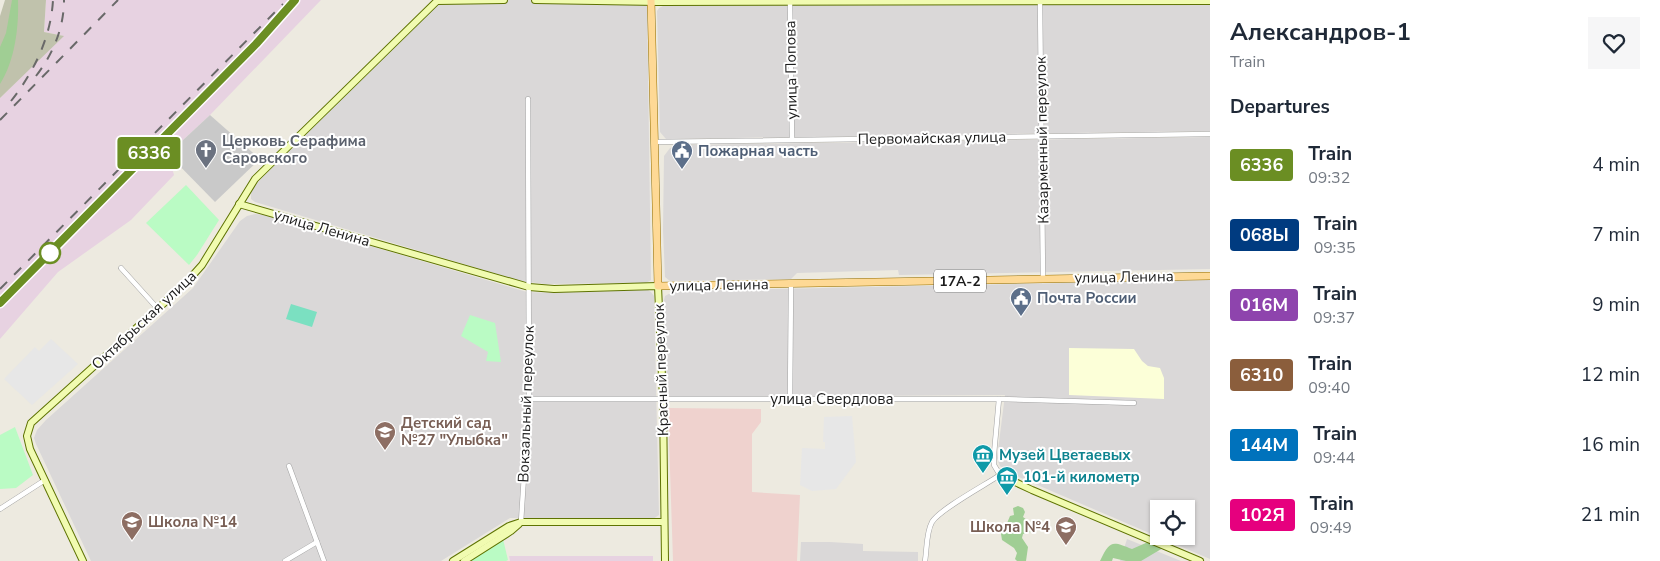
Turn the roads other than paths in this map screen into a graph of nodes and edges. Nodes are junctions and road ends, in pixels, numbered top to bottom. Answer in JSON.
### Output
{"nodes":[{"id":1,"x":437,"y":0,"type":"edge"},
{"id":2,"x":504,"y":0,"type":"edge"},
{"id":3,"x":535,"y":0,"type":"edge"},
{"id":4,"x":926,"y":0,"type":"edge"},
{"id":5,"x":651,"y":1,"type":"edge"},
{"id":6,"x":1040,"y":1,"type":"junction"},
{"id":7,"x":1210,"y":1,"type":"edge"},
{"id":8,"x":790,"y":2,"type":"junction"},
{"id":9,"x":528,"y":99,"type":"dead end"},
{"id":10,"x":1210,"y":134,"type":"edge"},
{"id":11,"x":1042,"y":137,"type":"junction"},
{"id":12,"x":792,"y":139,"type":"junction"},
{"id":13,"x":654,"y":142,"type":"junction"},
{"id":14,"x":240,"y":204,"type":"junction"},
{"id":15,"x":121,"y":268,"type":"dead end"},
{"id":16,"x":1210,"y":276,"type":"edge"},
{"id":17,"x":1043,"y":279,"type":"junction"},
{"id":18,"x":791,"y":284,"type":"junction"},
{"id":19,"x":658,"y":286,"type":"junction"},
{"id":20,"x":529,"y":287,"type":"junction"},
{"id":21,"x":158,"y":309,"type":"junction"},
{"id":22,"x":529,"y":399,"type":"junction"},
{"id":23,"x":999,"y":399,"type":"junction"},
{"id":24,"x":663,"y":400,"type":"junction"},
{"id":25,"x":790,"y":400,"type":"junction"},
{"id":26,"x":1134,"y":403,"type":"dead end"},
{"id":27,"x":288,"y":466,"type":"dead end"},
{"id":28,"x":1000,"y":475,"type":"junction"},
{"id":29,"x":45,"y":480,"type":"junction"},
{"id":30,"x":0,"y":509,"type":"edge"},
{"id":31,"x":522,"y":522,"type":"junction"},
{"id":32,"x":664,"y":522,"type":"junction"},
{"id":33,"x":316,"y":542,"type":"junction"},
{"id":34,"x":83,"y":561,"type":"edge"},
{"id":35,"x":285,"y":561,"type":"edge"},
{"id":36,"x":324,"y":561,"type":"edge"},
{"id":37,"x":454,"y":561,"type":"edge"},
{"id":38,"x":464,"y":561,"type":"edge"},
{"id":39,"x":665,"y":561,"type":"edge"},
{"id":40,"x":926,"y":561,"type":"edge"},
{"id":41,"x":1200,"y":561,"type":"edge"}],
"edges":[{"from":1,"to":2,"type":"main road"},
{"from":1,"to":14,"type":"main road","name":"Октябрьская улица"},
{"from":3,"to":5,"type":"main road"},
{"from":4,"to":6,"type":"main road"},
{"from":4,"to":8,"type":"main road"},
{"from":5,"to":8,"type":"main road"},
{"from":5,"to":13,"type":"main road","name":"Красный переулок"},
{"from":6,"to":7,"type":"main road"},
{"from":6,"to":11,"type":"street","name":"Казарменный переулок"},
{"from":8,"to":12,"type":"street","name":"улица Попова"},
{"from":9,"to":20,"type":"street","name":"Вокзальный переулок"},
{"from":10,"to":11,"type":"street","name":"Первомайская улица"},
{"from":11,"to":12,"type":"street","name":"Первомайская улица"},
{"from":11,"to":17,"type":"street","name":"Казарменный переулок"},
{"from":12,"to":13,"type":"street","name":"Первомайская улица"},
{"from":13,"to":19,"type":"main road","name":"Красный переулок"},
{"from":14,"to":20,"type":"main road","name":"улица Ленина"},
{"from":14,"to":21,"type":"main road","name":"Октябрьская улица"},
{"from":15,"to":21,"type":"street"},
{"from":16,"to":17,"type":"main road","name":"улица Ленина","number":"17А-2"},
{"from":17,"to":18,"type":"main road","name":"улица Ленина","number":"17А-2"},
{"from":18,"to":19,"type":"main road","name":"улица Ленина","number":"17А-2"},
{"from":18,"to":25,"type":"street"},
{"from":19,"to":20,"type":"main road","name":"улица Ленина"},
{"from":19,"to":24,"type":"main road","name":"Красный переулок"},
{"from":20,"to":22,"type":"street","name":"Вокзальный переулок"},
{"from":21,"to":29,"type":"main road","name":"Октябрьская улица"},
{"from":22,"to":24,"type":"street","name":"улица Свердлова"},
{"from":22,"to":31,"type":"street","name":"Вокзальный переулок"},
{"from":23,"to":25,"type":"street","name":"улица Свердлова"},
{"from":23,"to":26,"type":"street","name":"улица Свердлова"},
{"from":23,"to":28,"type":"street"},
{"from":24,"to":25,"type":"street","name":"улица Свердлова"},
{"from":24,"to":32,"type":"main road","name":"Красный переулок"},
{"from":27,"to":33,"type":"street"},
{"from":28,"to":40,"type":"street"},
{"from":28,"to":41,"type":"main road"},
{"from":29,"to":30,"type":"street"},
{"from":29,"to":34,"type":"main road"},
{"from":31,"to":32,"type":"main road"},
{"from":31,"to":37,"type":"main road"},
{"from":31,"to":38,"type":"main road"},
{"from":32,"to":39,"type":"main road","name":"Красный переулок"},
{"from":33,"to":35,"type":"street"},
{"from":33,"to":36,"type":"street"}]}
